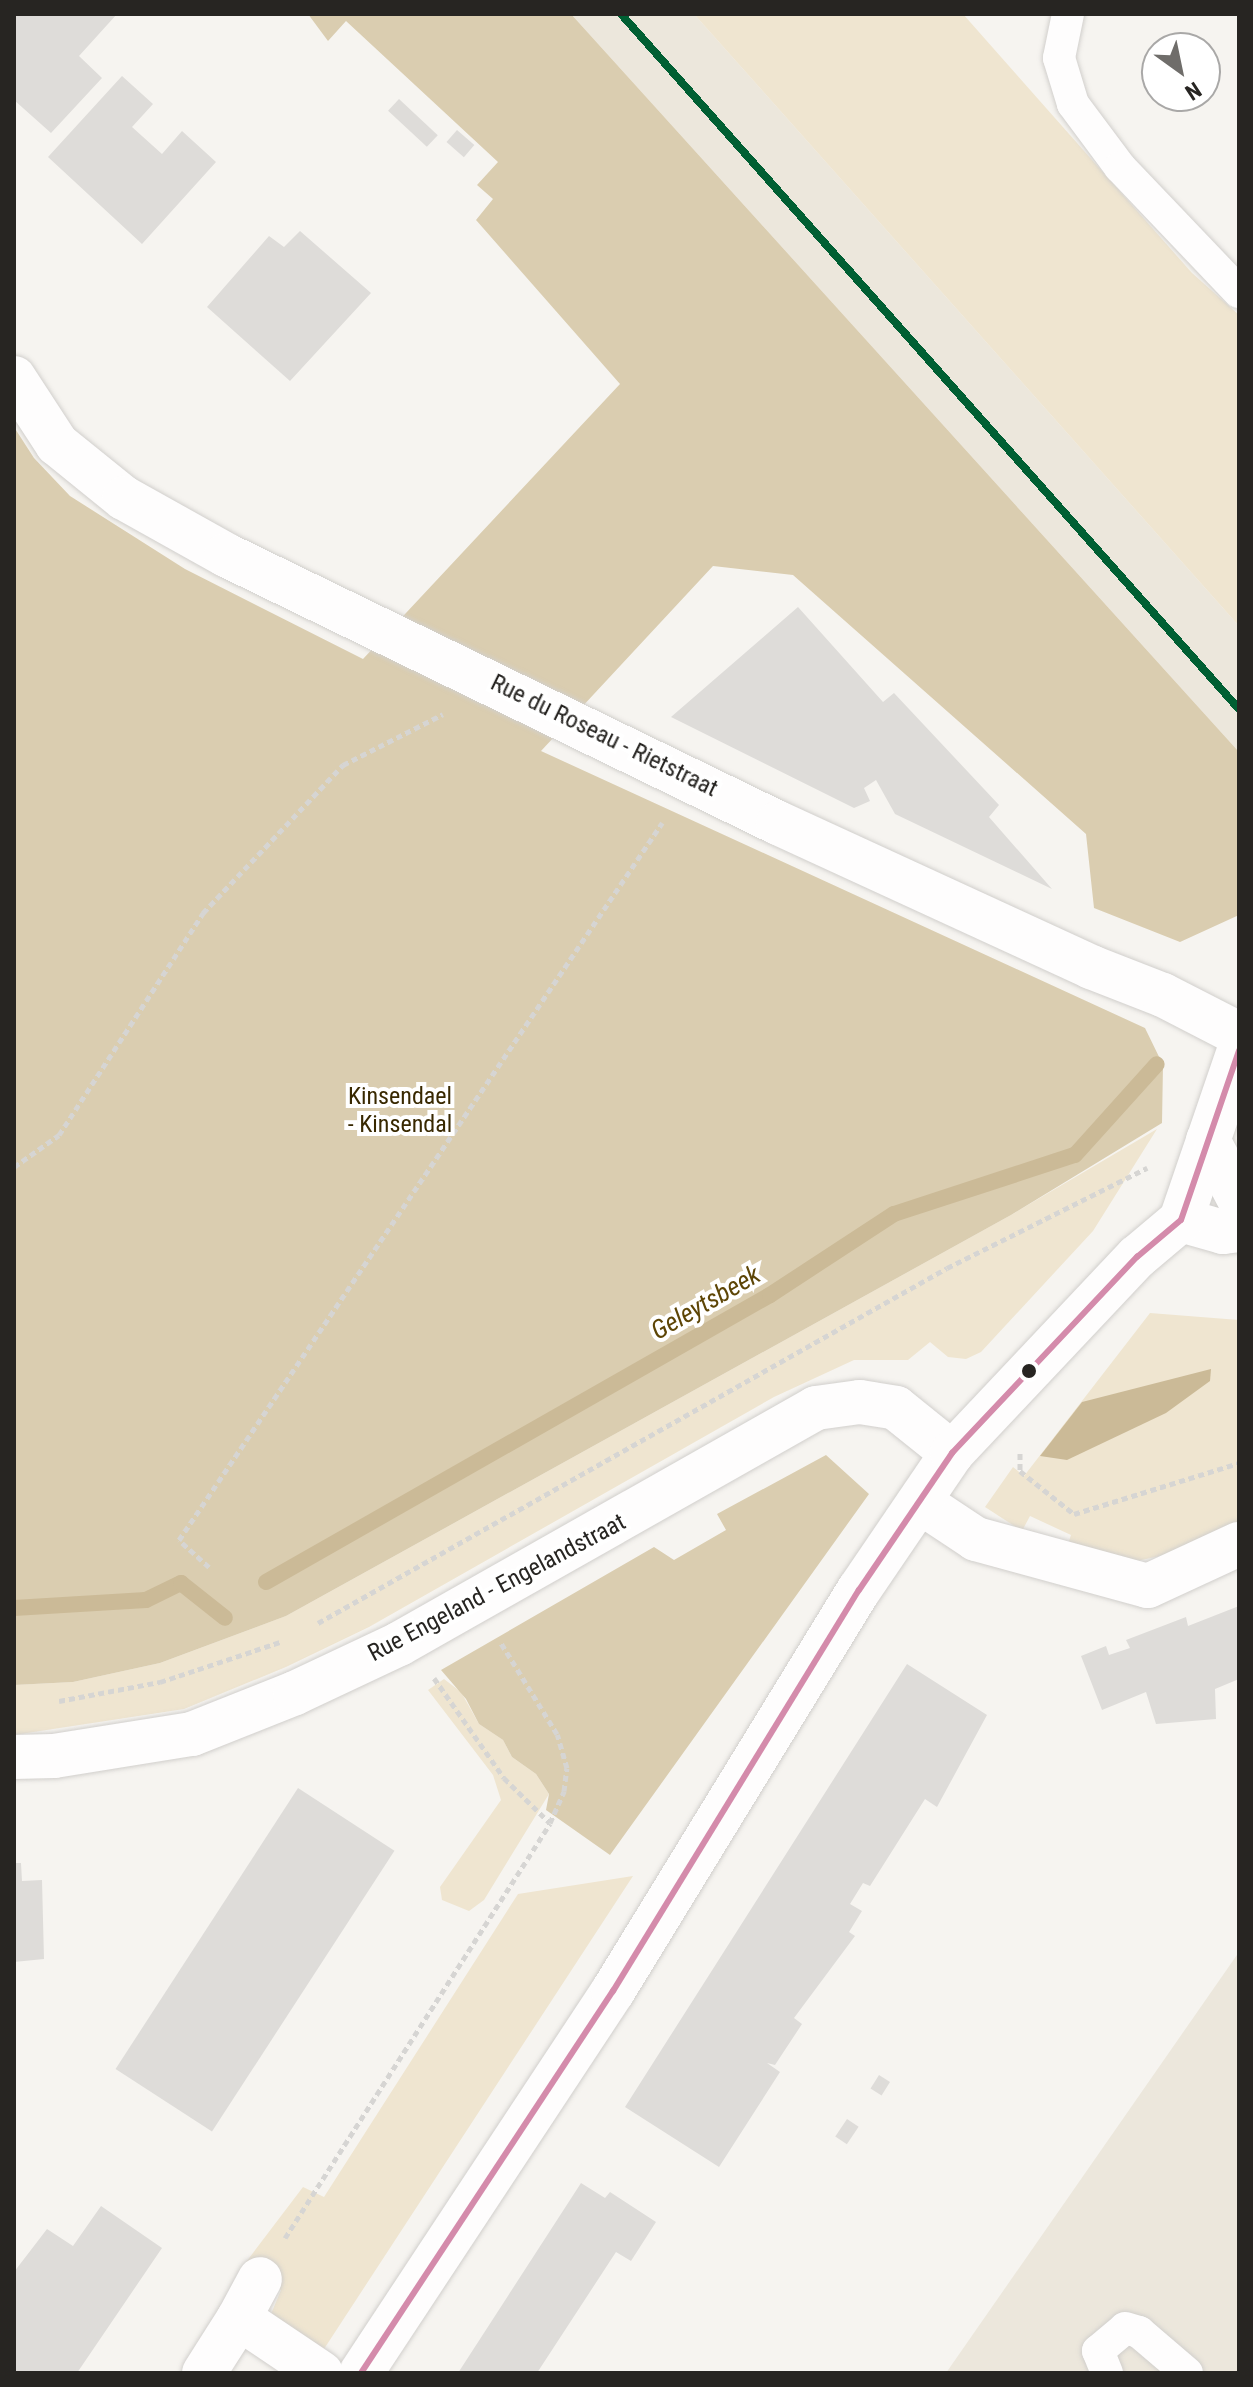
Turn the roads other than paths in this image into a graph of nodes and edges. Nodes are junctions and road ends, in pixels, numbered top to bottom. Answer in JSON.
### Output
{"nodes":[{"id":1,"x":1068,"y":14,"type":"edge"},
{"id":2,"x":1239,"y":292,"type":"edge"},
{"id":3,"x":14,"y":378,"type":"edge"},
{"id":4,"x":1239,"y":1034,"type":"edge"},
{"id":5,"x":1239,"y":1051,"type":"edge"},
{"id":6,"x":1208,"y":1140,"type":"junction"},
{"id":7,"x":1239,"y":1199,"type":"edge"},
{"id":8,"x":1181,"y":1220,"type":"junction"},
{"id":9,"x":1239,"y":1230,"type":"edge"},
{"id":10,"x":952,"y":1453,"type":"junction"},
{"id":11,"x":920,"y":1502,"type":"junction"},
{"id":12,"x":1239,"y":1544,"type":"edge"},
{"id":13,"x":14,"y":1757,"type":"edge"},
{"id":14,"x":260,"y":2279,"type":"dead end"},
{"id":15,"x":239,"y":2318,"type":"junction"},
{"id":16,"x":204,"y":2373,"type":"edge"},
{"id":17,"x":321,"y":2373,"type":"edge"},
{"id":18,"x":361,"y":2373,"type":"edge"},
{"id":19,"x":1107,"y":2373,"type":"edge"},
{"id":20,"x":1187,"y":2373,"type":"edge"}],
"edges":[{"from":1,"to":2,"type":"lane"},
{"from":3,"to":4,"type":"street","name":"Rue du Roseau - Rietstraat"},
{"from":5,"to":6,"type":"street"},
{"from":6,"to":7,"type":"street"},
{"from":6,"to":8,"type":"street"},
{"from":8,"to":9,"type":"street"},
{"from":8,"to":10,"type":"street"},
{"from":10,"to":11,"type":"street"},
{"from":10,"to":13,"type":"street","name":"Rue Engeland - Engelandstraat"},
{"from":11,"to":12,"type":"street"},
{"from":11,"to":18,"type":"street"},
{"from":14,"to":15,"type":"street"},
{"from":15,"to":16,"type":"street"},
{"from":15,"to":17,"type":"street"},
{"from":19,"to":20,"type":"lane"}]}
